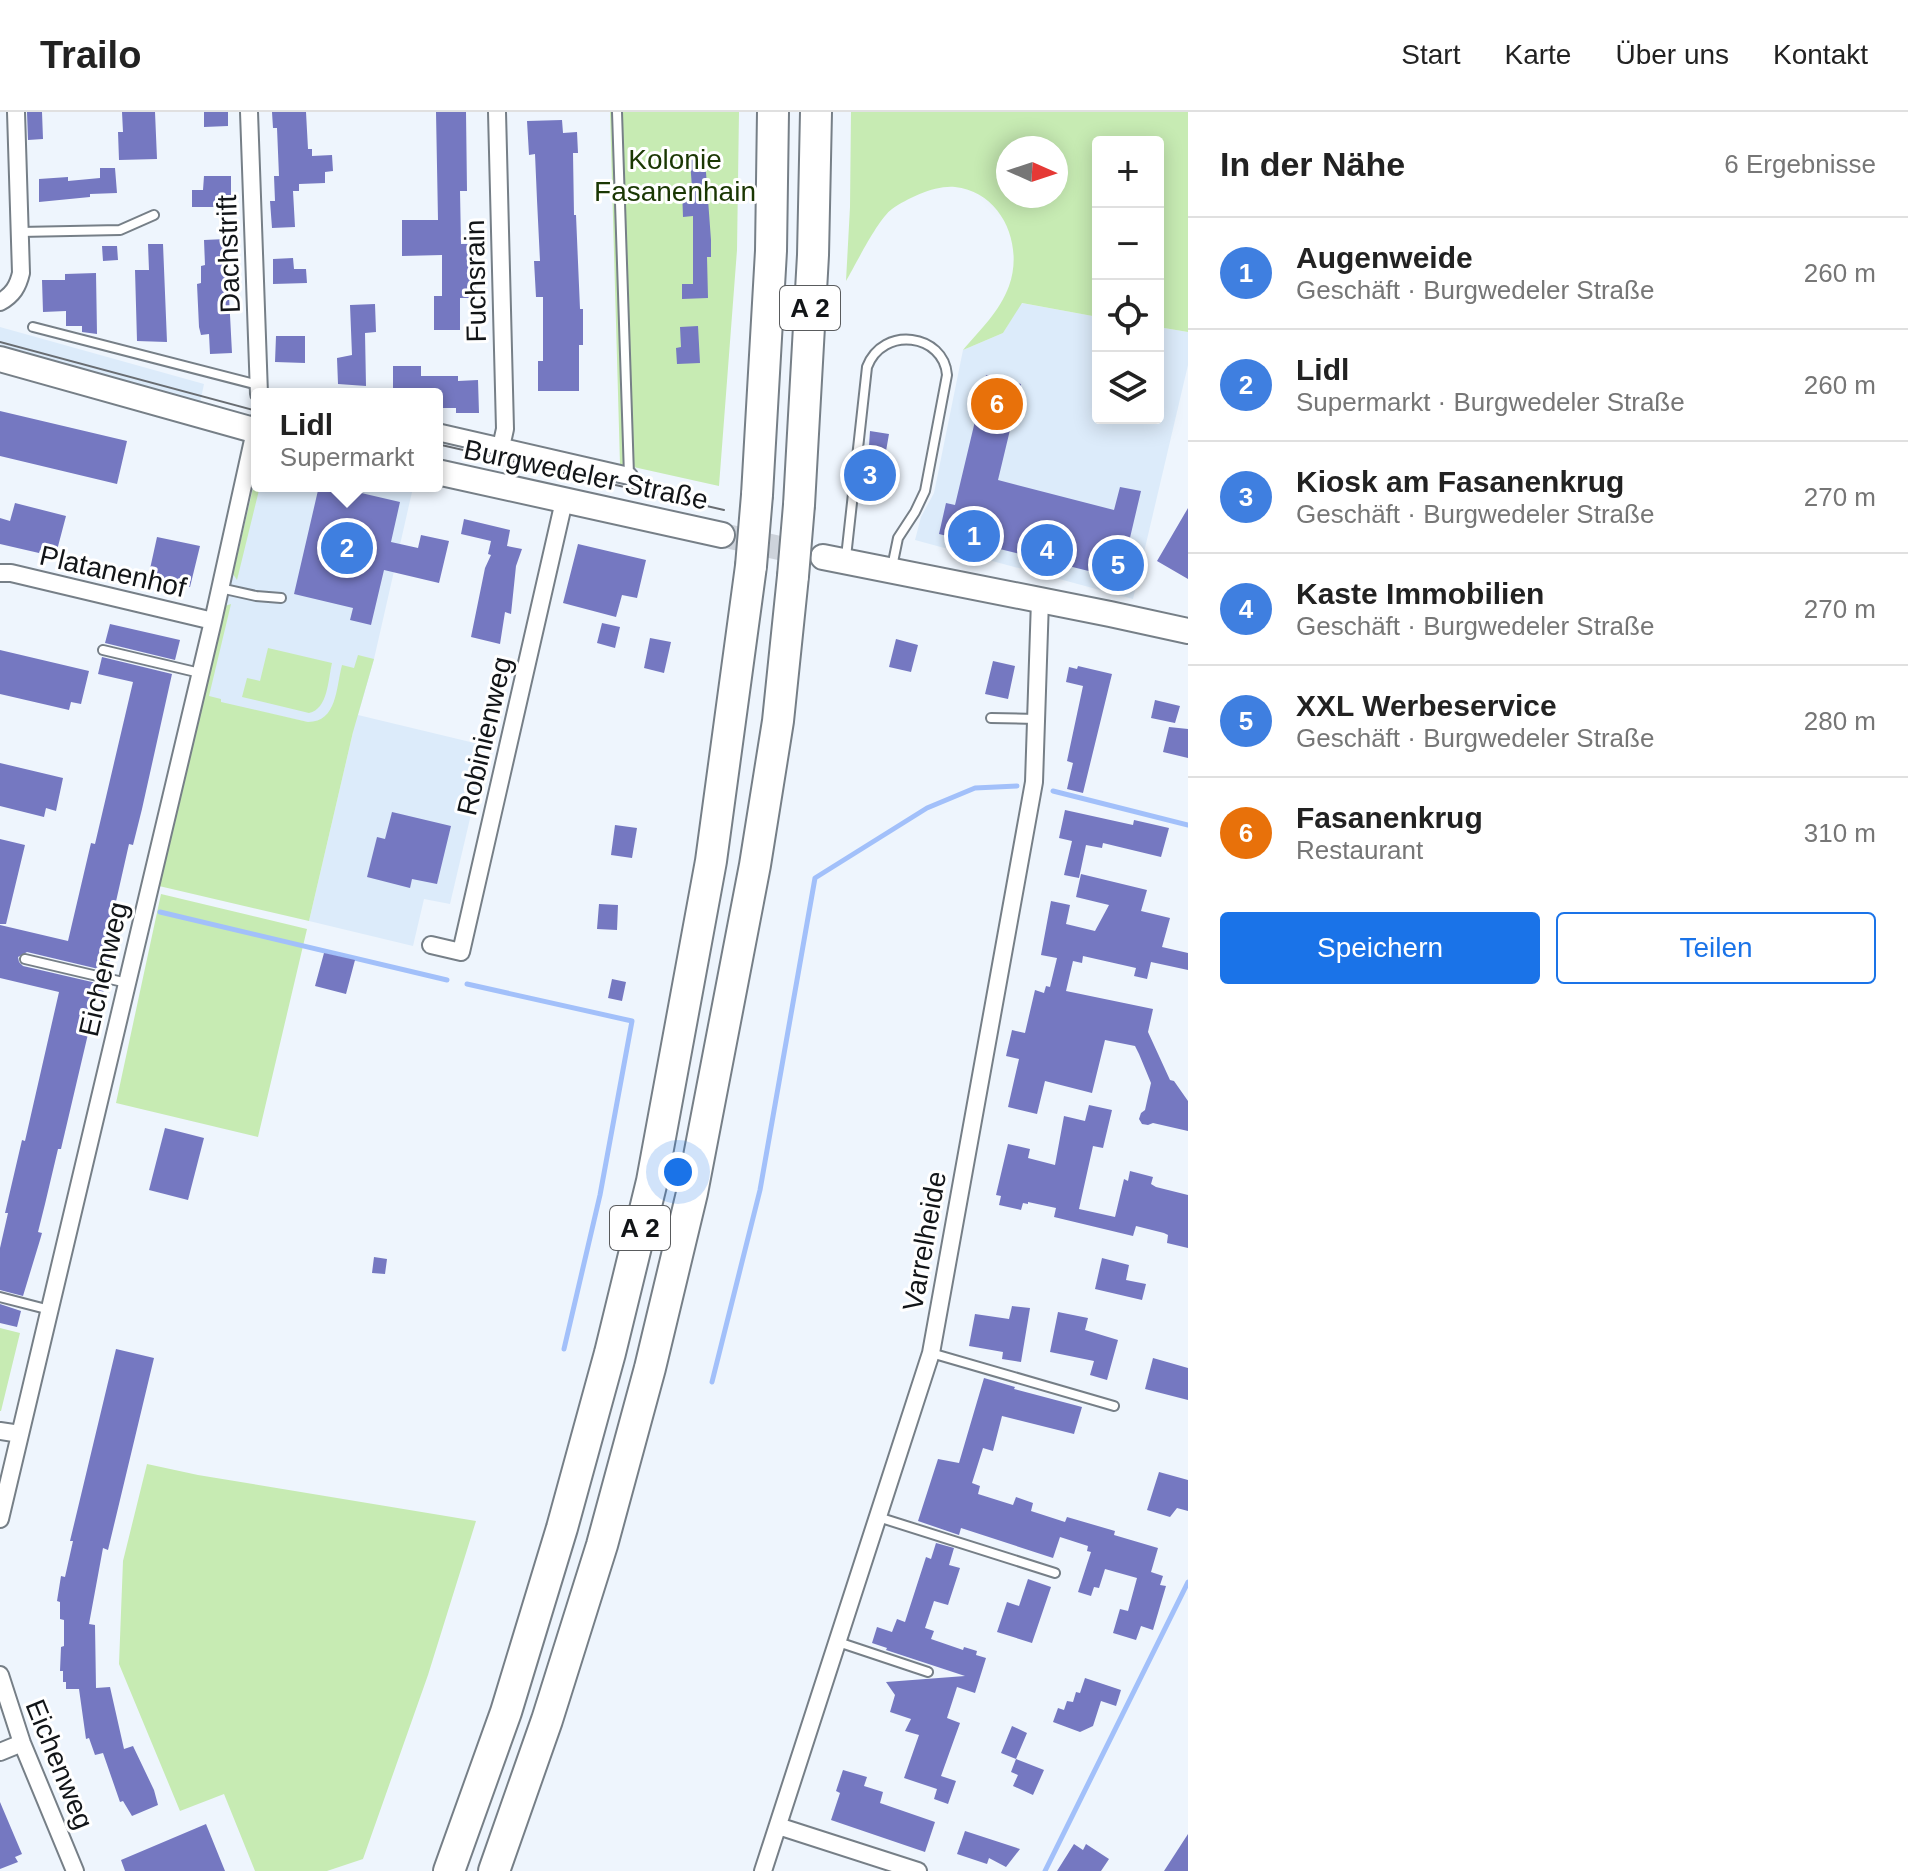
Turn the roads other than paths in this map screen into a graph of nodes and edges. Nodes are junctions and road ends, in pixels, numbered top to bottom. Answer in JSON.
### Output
{"nodes":[{"id":1,"x":16,"y":112,"type":"edge"},
{"id":2,"x":249,"y":112,"type":"edge"},
{"id":3,"x":497,"y":112,"type":"edge"},
{"id":4,"x":617,"y":112,"type":"edge"},
{"id":5,"x":773,"y":112,"type":"edge"},
{"id":6,"x":816,"y":112,"type":"edge"},
{"id":7,"x":154,"y":215,"type":"dead end"},
{"id":8,"x":20,"y":232,"type":"junction"},
{"id":9,"x":4,"y":300,"type":"edge"},
{"id":10,"x":33,"y":327,"type":"dead end"},
{"id":11,"x":0,"y":359,"type":"edge"},
{"id":12,"x":251,"y":388,"type":"edge"},
{"id":13,"x":262,"y":388,"type":"edge"},
{"id":14,"x":251,"y":426,"type":"edge"},
{"id":15,"x":443,"y":433,"type":"edge"},
{"id":16,"x":501,"y":447,"type":"junction"},
{"id":17,"x":251,"y":454,"type":"edge"},
{"id":18,"x":443,"y":473,"type":"edge"},
{"id":19,"x":629,"y":476,"type":"joint"},
{"id":20,"x":564,"y":501,"type":"junction"},
{"id":21,"x":722,"y":535,"type":"tunnel mouth"},
{"id":22,"x":834,"y":560,"type":"joint"},
{"id":23,"x":891,"y":572,"type":"junction"},
{"id":24,"x":0,"y":573,"type":"edge"},
{"id":25,"x":220,"y":588,"type":"junction"},
{"id":26,"x":281,"y":598,"type":"dead end"},
{"id":27,"x":1040,"y":600,"type":"junction"},
{"id":28,"x":213,"y":621,"type":"junction"},
{"id":29,"x":1188,"y":631,"type":"edge"},
{"id":30,"x":103,"y":650,"type":"dead end"},
{"id":31,"x":201,"y":673,"type":"junction"},
{"id":32,"x":991,"y":718,"type":"dead end"},
{"id":33,"x":1036,"y":719,"type":"junction"},
{"id":34,"x":431,"y":945,"type":"dead end"},
{"id":35,"x":25,"y":959,"type":"dead end"},
{"id":36,"x":127,"y":983,"type":"junction"},
{"id":37,"x":0,"y":1297,"type":"edge"},
{"id":38,"x":50,"y":1310,"type":"junction"},
{"id":39,"x":931,"y":1353,"type":"junction"},
{"id":40,"x":1114,"y":1406,"type":"dead end"},
{"id":41,"x":0,"y":1431,"type":"edge"},
{"id":42,"x":20,"y":1434,"type":"junction"},
{"id":43,"x":877,"y":1517,"type":"junction"},
{"id":44,"x":0,"y":1519,"type":"edge"},
{"id":45,"x":1055,"y":1573,"type":"dead end"},
{"id":46,"x":837,"y":1642,"type":"junction"},
{"id":47,"x":928,"y":1672,"type":"dead end"},
{"id":48,"x":0,"y":1675,"type":"edge"},
{"id":49,"x":22,"y":1743,"type":"junction"},
{"id":50,"x":0,"y":1752,"type":"edge"},
{"id":51,"x":778,"y":1826,"type":"junction"},
{"id":52,"x":75,"y":1871,"type":"edge"},
{"id":53,"x":449,"y":1871,"type":"edge"},
{"id":54,"x":494,"y":1871,"type":"edge"},
{"id":55,"x":763,"y":1871,"type":"edge"},
{"id":56,"x":918,"y":1871,"type":"edge"}],
"edges":[{"from":1,"to":8,"type":"street"},
{"from":2,"to":13,"type":"street","name":"Dachstrift"},
{"from":3,"to":16,"type":"street","name":"Fuchsrain"},
{"from":4,"to":19,"type":"lane"},
{"from":5,"to":53,"type":"highway","number":"A 2","bridge":true},
{"from":6,"to":54,"type":"highway","number":"A 2","bridge":true},
{"from":7,"to":8,"type":"lane"},
{"from":8,"to":9,"type":"street"},
{"from":10,"to":12,"type":"lane"},
{"from":11,"to":14,"type":"main road"},
{"from":15,"to":16,"type":"street","name":"Burgwedeler Straße"},
{"from":16,"to":19,"type":"street","name":"Burgwedeler Straße"},
{"from":17,"to":25,"type":"street","name":"Eichenweg"},
{"from":18,"to":20,"type":"main road","name":"Burgwedeler Straße"},
{"from":20,"to":21,"type":"main road","name":"Burgwedeler Straße"},
{"from":20,"to":34,"type":"street","name":"Robinienweg"},
{"from":22,"to":23,"type":"main road"},
{"from":22,"to":23,"type":"lane"},
{"from":23,"to":27,"type":"main road"},
{"from":24,"to":28,"type":"street","name":"Platanenhof"},
{"from":25,"to":26,"type":"lane"},
{"from":25,"to":28,"type":"street","name":"Eichenweg"},
{"from":27,"to":29,"type":"main road"},
{"from":27,"to":33,"type":"street","name":"Varrelheide"},
{"from":28,"to":31,"type":"street","name":"Eichenweg"},
{"from":30,"to":31,"type":"lane"},
{"from":31,"to":36,"type":"street","name":"Eichenweg"},
{"from":32,"to":33,"type":"lane"},
{"from":33,"to":39,"type":"street","name":"Varrelheide"},
{"from":35,"to":36,"type":"lane"},
{"from":36,"to":38,"type":"street","name":"Eichenweg"},
{"from":37,"to":38,"type":"lane"},
{"from":38,"to":42,"type":"street","name":"Eichenweg"},
{"from":39,"to":40,"type":"lane"},
{"from":39,"to":43,"type":"street","name":"Varrelheide"},
{"from":41,"to":42,"type":"street"},
{"from":42,"to":44,"type":"street","name":"Eichenweg"},
{"from":43,"to":45,"type":"lane"},
{"from":43,"to":46,"type":"street","name":"Varrelheide"},
{"from":46,"to":47,"type":"lane"},
{"from":46,"to":51,"type":"street","name":"Varrelheide"},
{"from":48,"to":49,"type":"street","name":"Eichenweg"},
{"from":49,"to":50,"type":"street"},
{"from":49,"to":52,"type":"street","name":"Eichenweg"},
{"from":51,"to":55,"type":"street","name":"Varrelheide"},
{"from":51,"to":56,"type":"street"}]}
